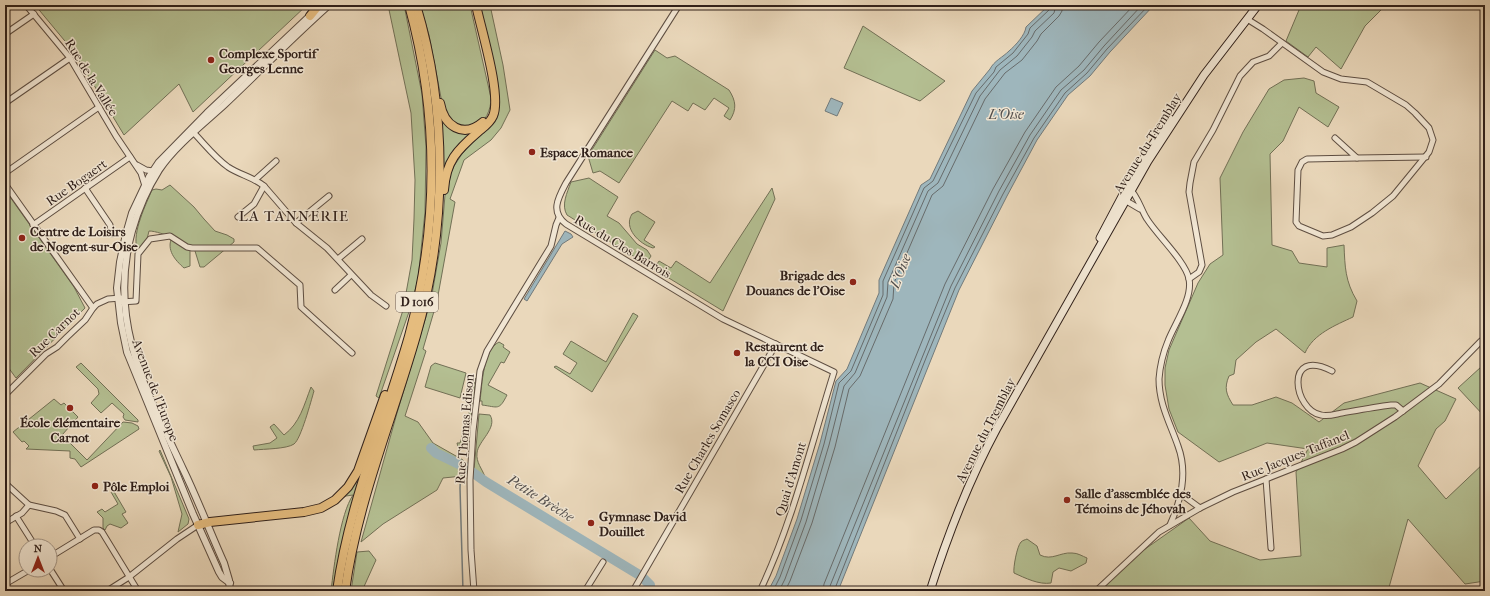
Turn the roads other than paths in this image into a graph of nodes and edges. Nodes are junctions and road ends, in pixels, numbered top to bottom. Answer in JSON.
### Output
{"nodes":[{"id":1,"x":26,"y":5,"type":"edge"},
{"id":2,"x":319,"y":5,"type":"edge"},
{"id":3,"x":323,"y":5,"type":"edge"},
{"id":4,"x":329,"y":5,"type":"edge"},
{"id":5,"x":408,"y":5,"type":"edge"},
{"id":6,"x":416,"y":5,"type":"edge"},
{"id":7,"x":472,"y":5,"type":"edge"},
{"id":8,"x":476,"y":5,"type":"edge"},
{"id":9,"x":679,"y":5,"type":"edge"},
{"id":10,"x":1258,"y":5,"type":"edge"},
{"id":11,"x":34,"y":14,"type":"junction"},
{"id":12,"x":310,"y":16,"type":"junction"},
{"id":13,"x":1246,"y":19,"type":"junction"},
{"id":14,"x":5,"y":34,"type":"edge"},
{"id":15,"x":1282,"y":43,"type":"junction"},
{"id":16,"x":427,"y":52,"type":"junction"},
{"id":17,"x":70,"y":58,"type":"junction"},
{"id":18,"x":5,"y":103,"type":"edge"},
{"id":19,"x":99,"y":107,"type":"junction"},
{"id":20,"x":192,"y":131,"type":"junction"},
{"id":21,"x":1335,"y":138,"type":"dead end"},
{"id":22,"x":1426,"y":156,"type":"junction"},
{"id":23,"x":130,"y":157,"type":"junction"},
{"id":24,"x":1357,"y":158,"type":"junction"},
{"id":25,"x":276,"y":161,"type":"dead end"},
{"id":26,"x":135,"y":163,"type":"junction"},
{"id":27,"x":153,"y":171,"type":"junction"},
{"id":28,"x":5,"y":173,"type":"edge"},
{"id":29,"x":255,"y":180,"type":"junction"},
{"id":30,"x":5,"y":184,"type":"edge"},
{"id":31,"x":145,"y":186,"type":"junction"},
{"id":32,"x":264,"y":186,"type":"junction"},
{"id":33,"x":85,"y":188,"type":"junction"},
{"id":34,"x":1131,"y":190,"type":"junction"},
{"id":35,"x":329,"y":196,"type":"dead end"},
{"id":36,"x":1126,"y":200,"type":"junction"},
{"id":37,"x":1141,"y":209,"type":"junction"},
{"id":38,"x":238,"y":217,"type":"dead end"},
{"id":39,"x":559,"y":218,"type":"junction"},
{"id":40,"x":296,"y":223,"type":"junction"},
{"id":41,"x":34,"y":224,"type":"junction"},
{"id":42,"x":112,"y":234,"type":"dead end"},
{"id":43,"x":436,"y":238,"type":"junction"},
{"id":44,"x":362,"y":239,"type":"dead end"},
{"id":45,"x":338,"y":259,"type":"junction"},
{"id":46,"x":351,"y":275,"type":"junction"},
{"id":47,"x":1189,"y":279,"type":"junction"},
{"id":48,"x":335,"y":290,"type":"dead end"},
{"id":49,"x":121,"y":300,"type":"junction"},
{"id":50,"x":386,"y":306,"type":"dead end"},
{"id":51,"x":92,"y":308,"type":"junction"},
{"id":52,"x":413,"y":320,"type":"junction"},
{"id":53,"x":1485,"y":338,"type":"edge"},
{"id":54,"x":776,"y":344,"type":"junction"},
{"id":55,"x":352,"y":353,"type":"dead end"},
{"id":56,"x":1332,"y":371,"type":"dead end"},
{"id":57,"x":834,"y":372,"type":"joint"},
{"id":58,"x":5,"y":395,"type":"edge"},
{"id":59,"x":1403,"y":411,"type":"junction"},
{"id":60,"x":1266,"y":479,"type":"junction"},
{"id":61,"x":5,"y":483,"type":"edge"},
{"id":62,"x":1181,"y":494,"type":"junction"},
{"id":63,"x":29,"y":504,"type":"junction"},
{"id":64,"x":1200,"y":508,"type":"junction"},
{"id":65,"x":16,"y":516,"type":"junction"},
{"id":66,"x":5,"y":523,"type":"edge"},
{"id":67,"x":202,"y":524,"type":"junction"},
{"id":68,"x":1170,"y":525,"type":"junction"},
{"id":69,"x":30,"y":538,"type":"edge"},
{"id":70,"x":80,"y":539,"type":"junction"},
{"id":71,"x":1271,"y":548,"type":"dead end"},
{"id":72,"x":58,"y":552,"type":"edge"},
{"id":73,"x":603,"y":562,"type":"dead end"},
{"id":74,"x":18,"y":576,"type":"edge"},
{"id":75,"x":129,"y":577,"type":"junction"},
{"id":76,"x":56,"y":578,"type":"edge"},
{"id":77,"x":5,"y":584,"type":"edge"},
{"id":78,"x":64,"y":591,"type":"edge"},
{"id":79,"x":107,"y":591,"type":"edge"},
{"id":80,"x":138,"y":591,"type":"edge"},
{"id":81,"x":230,"y":591,"type":"edge"},
{"id":82,"x":337,"y":591,"type":"edge"},
{"id":83,"x":345,"y":591,"type":"edge"},
{"id":84,"x":474,"y":591,"type":"edge"},
{"id":85,"x":586,"y":591,"type":"edge"},
{"id":86,"x":632,"y":591,"type":"edge"},
{"id":87,"x":760,"y":591,"type":"edge"},
{"id":88,"x":930,"y":591,"type":"edge"},
{"id":89,"x":1096,"y":591,"type":"edge"}],
"edges":[{"from":1,"to":11,"type":"street","name":"Rue de la Vallée"},
{"from":2,"to":12,"type":"highway"},
{"from":3,"to":12,"type":"street","name":"Avenue de l'Europe"},
{"from":4,"to":20,"type":"street","name":"Avenue de l'Europe"},
{"from":5,"to":52,"type":"highway","number":"D 1016"},
{"from":6,"to":16,"type":"highway","number":"D 1016"},
{"from":7,"to":16,"type":"highway","number":"D 1016"},
{"from":8,"to":43,"type":"highway","number":"D 1016"},
{"from":9,"to":39,"type":"street","name":"Rue du Clos Barrois"},
{"from":10,"to":13,"type":"main road","name":"Avenue du Tremblay"},
{"from":11,"to":14,"type":"street"},
{"from":11,"to":17,"type":"street","name":"Rue de la Vallée"},
{"from":12,"to":20,"type":"street","name":"Avenue de l'Europe"},
{"from":13,"to":15,"type":"street"},
{"from":13,"to":34,"type":"main road","name":"Avenue du Tremblay"},
{"from":15,"to":22,"type":"street"},
{"from":15,"to":47,"type":"street"},
{"from":16,"to":43,"type":"highway","number":"D 1016"},
{"from":17,"to":18,"type":"street"},
{"from":17,"to":19,"type":"street","name":"Rue de la Vallée"},
{"from":19,"to":23,"type":"street","name":"Rue de la Vallée"},
{"from":19,"to":28,"type":"street"},
{"from":20,"to":27,"type":"street","name":"Avenue de l'Europe"},
{"from":20,"to":29,"type":"street"},
{"from":20,"to":49,"type":"street","name":"Avenue de l'Europe"},
{"from":21,"to":24,"type":"street"},
{"from":22,"to":24,"type":"street"},
{"from":22,"to":24,"type":"street"},
{"from":23,"to":26,"type":"street","name":"Rue de la Vallée"},
{"from":23,"to":33,"type":"street","name":"Rue Bogaert"},
{"from":25,"to":29,"type":"street"},
{"from":26,"to":27,"type":"street","name":"Rue de la Vallée"},
{"from":26,"to":31,"type":"street","name":"Rue de la Vallée"},
{"from":27,"to":31,"type":"street","name":"Avenue de l'Europe"},
{"from":29,"to":32,"type":"street"},
{"from":30,"to":41,"type":"street"},
{"from":31,"to":49,"type":"street","name":"Avenue de l'Europe"},
{"from":32,"to":38,"type":"street"},
{"from":32,"to":40,"type":"street"},
{"from":33,"to":41,"type":"street","name":"Rue Bogaert"},
{"from":33,"to":42,"type":"street"},
{"from":34,"to":36,"type":"main road","name":"Avenue du Tremblay"},
{"from":34,"to":37,"type":"street"},
{"from":35,"to":40,"type":"street"},
{"from":36,"to":37,"type":"street"},
{"from":36,"to":88,"type":"main road","name":"Avenue du Tremblay"},
{"from":37,"to":47,"type":"street"},
{"from":39,"to":54,"type":"street","name":"Rue du Clos Barrois"},
{"from":39,"to":84,"type":"street","name":"Rue Thomas Edison"},
{"from":40,"to":45,"type":"street"},
{"from":41,"to":51,"type":"street"},
{"from":43,"to":83,"type":"highway","number":"D 1016"},
{"from":44,"to":45,"type":"street"},
{"from":45,"to":46,"type":"street"},
{"from":46,"to":48,"type":"street"},
{"from":46,"to":50,"type":"street"},
{"from":47,"to":62,"type":"street"},
{"from":49,"to":51,"type":"street","name":"Rue Carnot"},
{"from":49,"to":55,"type":"street"},
{"from":49,"to":67,"type":"street","name":"Avenue de l'Europe"},
{"from":51,"to":58,"type":"street","name":"Rue Carnot"},
{"from":52,"to":67,"type":"highway","number":"D 1016"},
{"from":52,"to":82,"type":"highway","number":"D 1016"},
{"from":53,"to":59,"type":"street","name":"Rue Jacques Taffanel"},
{"from":54,"to":57,"type":"street","name":"Rue du Clos Barrois"},
{"from":54,"to":86,"type":"street","name":"Rue Charles Somasco"},
{"from":56,"to":59,"type":"street"},
{"from":57,"to":87,"type":"street","name":"Quai d'Amont"},
{"from":59,"to":60,"type":"street","name":"Rue Jacques Taffanel"},
{"from":60,"to":64,"type":"street","name":"Rue Jacques Taffanel"},
{"from":60,"to":71,"type":"street"},
{"from":61,"to":63,"type":"street"},
{"from":62,"to":64,"type":"street"},
{"from":62,"to":68,"type":"street"},
{"from":63,"to":65,"type":"street"},
{"from":63,"to":70,"type":"street"},
{"from":64,"to":68,"type":"street","name":"Rue Jacques Taffanel"},
{"from":65,"to":66,"type":"street"},
{"from":65,"to":69,"type":"street"},
{"from":67,"to":75,"type":"street"},
{"from":67,"to":81,"type":"street","name":"Avenue de l'Europe"},
{"from":68,"to":89,"type":"street","name":"Rue Jacques Taffanel"},
{"from":70,"to":72,"type":"street"},
{"from":70,"to":75,"type":"street"},
{"from":73,"to":85,"type":"street"},
{"from":74,"to":77,"type":"street"},
{"from":75,"to":79,"type":"street"},
{"from":75,"to":80,"type":"street"},
{"from":76,"to":78,"type":"street"}]}
